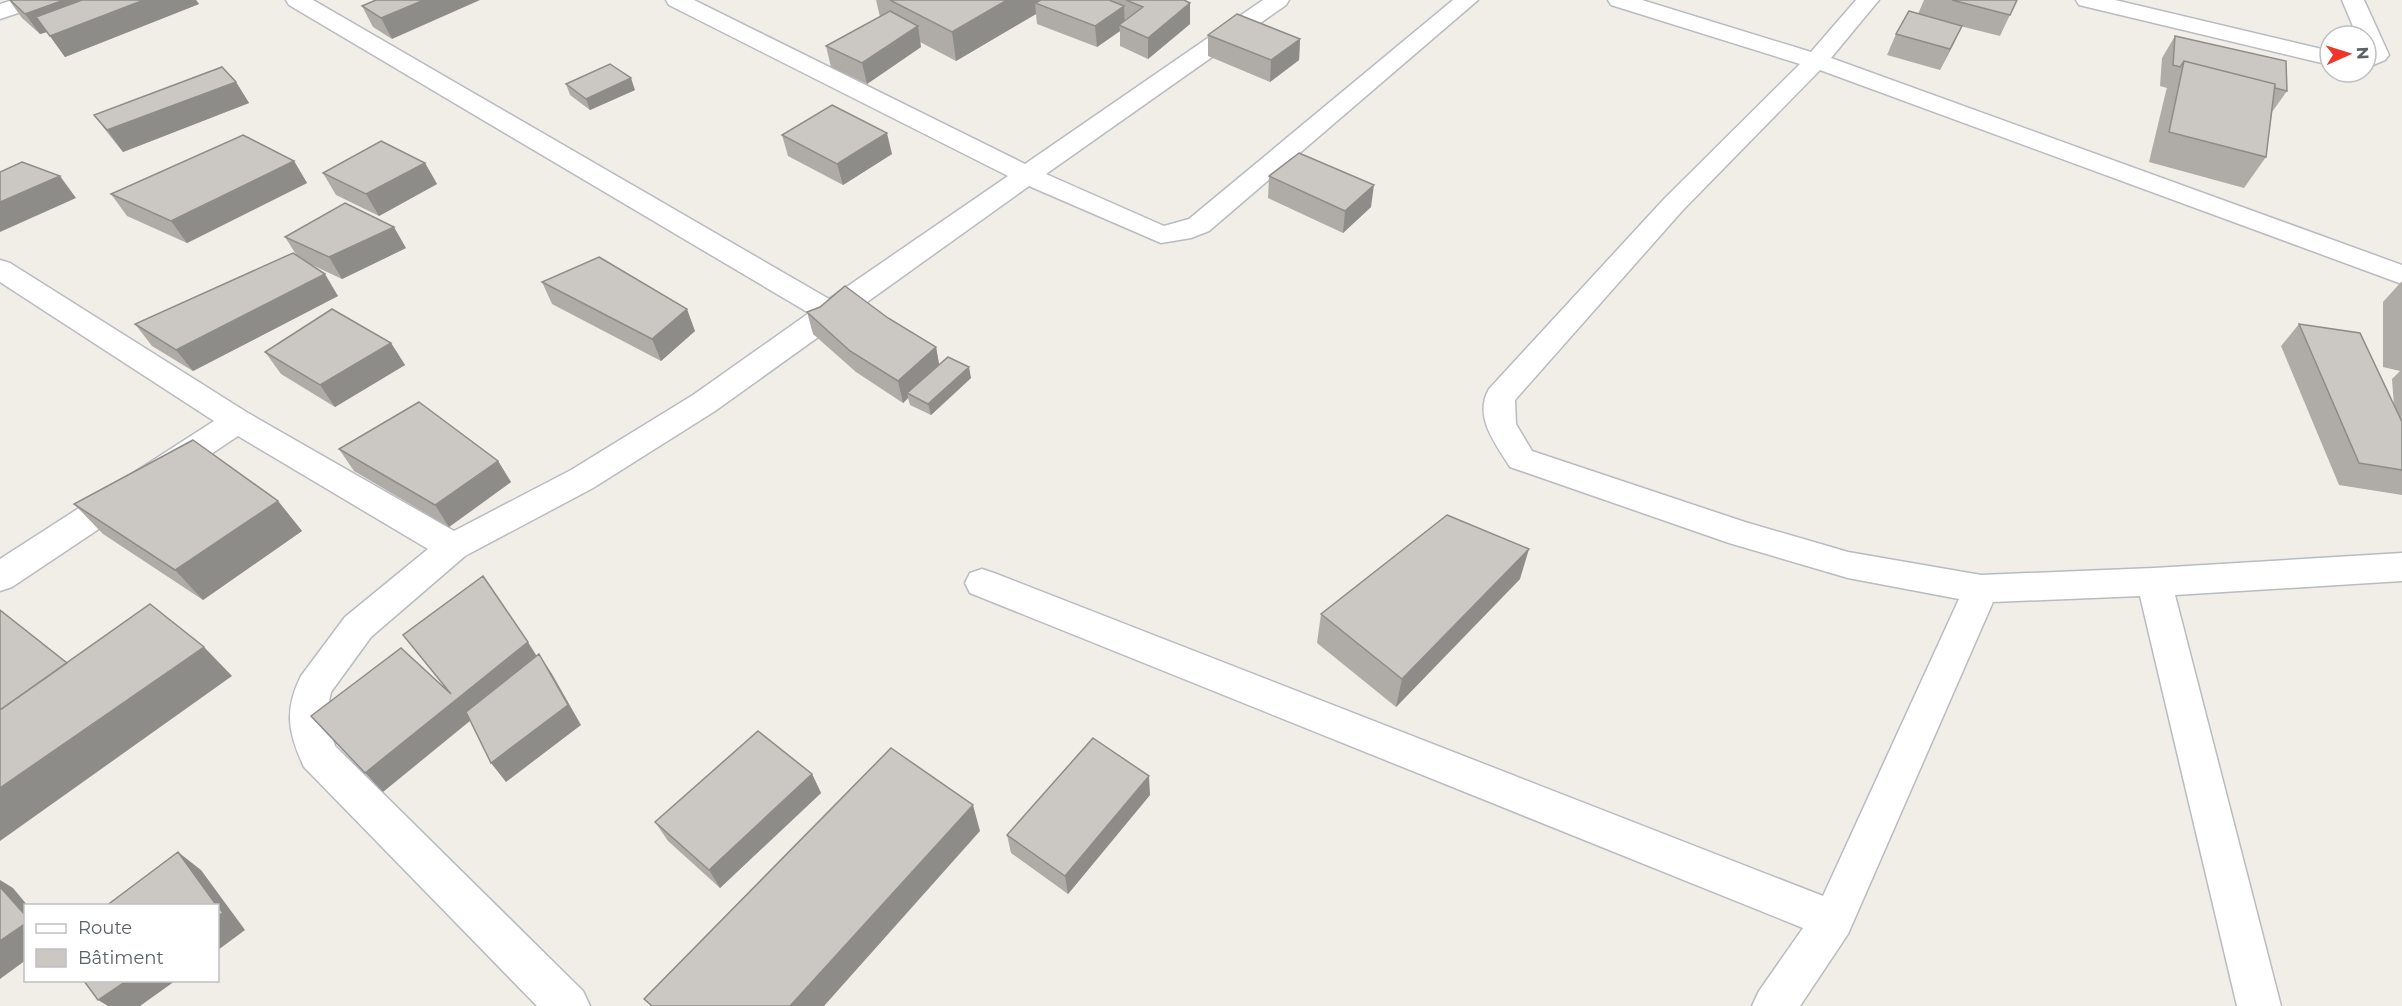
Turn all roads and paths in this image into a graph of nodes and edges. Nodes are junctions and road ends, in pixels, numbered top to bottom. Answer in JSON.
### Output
{"nodes":[{"id":1,"x":33,"y":0,"type":"edge"},
{"id":2,"x":297,"y":0,"type":"edge"},
{"id":3,"x":678,"y":0,"type":"edge"},
{"id":4,"x":1278,"y":0,"type":"edge"},
{"id":5,"x":1467,"y":0,"type":"edge"},
{"id":6,"x":1620,"y":0,"type":"edge"},
{"id":7,"x":1868,"y":0,"type":"edge"},
{"id":8,"x":2087,"y":0,"type":"edge"},
{"id":9,"x":2353,"y":0,"type":"edge"},
{"id":10,"x":0,"y":12,"type":"edge"},
{"id":11,"x":2363,"y":24,"type":"edge"},
{"id":12,"x":2318,"y":55,"type":"edge"},
{"id":13,"x":1815,"y":61,"type":"junction"},
{"id":14,"x":1026,"y":175,"type":"junction"},
{"id":15,"x":0,"y":269,"type":"edge"},
{"id":16,"x":2402,"y":275,"type":"edge"},
{"id":17,"x":28,"y":285,"type":"junction"},
{"id":18,"x":0,"y":299,"type":"edge"},
{"id":19,"x":830,"y":312,"type":"junction"},
{"id":20,"x":237,"y":421,"type":"junction"},
{"id":21,"x":453,"y":547,"type":"junction"},
{"id":22,"x":2402,"y":567,"type":"edge"},
{"id":23,"x":0,"y":577,"type":"edge"},
{"id":24,"x":2154,"y":582,"type":"junction"},
{"id":25,"x":982,"y":583,"type":"dead end"},
{"id":26,"x":1981,"y":589,"type":"junction"},
{"id":27,"x":1833,"y":920,"type":"junction"},
{"id":28,"x":568,"y":1006,"type":"edge"},
{"id":29,"x":1774,"y":1006,"type":"edge"},
{"id":30,"x":2259,"y":1006,"type":"edge"}],
"edges":[{"from":1,"to":10,"type":"street"},
{"from":2,"to":19,"type":"street"},
{"from":3,"to":14,"type":"street"},
{"from":4,"to":14,"type":"street"},
{"from":5,"to":14,"type":"street"},
{"from":6,"to":13,"type":"street"},
{"from":7,"to":13,"type":"street"},
{"from":8,"to":12,"type":"street"},
{"from":9,"to":11,"type":"street"},
{"from":13,"to":16,"type":"street"},
{"from":13,"to":26,"type":"street"},
{"from":14,"to":19,"type":"street"},
{"from":15,"to":17,"type":"street"},
{"from":17,"to":18,"type":"street"},
{"from":17,"to":20,"type":"street"},
{"from":19,"to":21,"type":"street"},
{"from":20,"to":21,"type":"street"},
{"from":20,"to":23,"type":"street"},
{"from":21,"to":28,"type":"street"},
{"from":22,"to":24,"type":"street"},
{"from":24,"to":26,"type":"street"},
{"from":24,"to":30,"type":"street"},
{"from":25,"to":27,"type":"street"},
{"from":26,"to":27,"type":"street"},
{"from":27,"to":29,"type":"street"}]}
